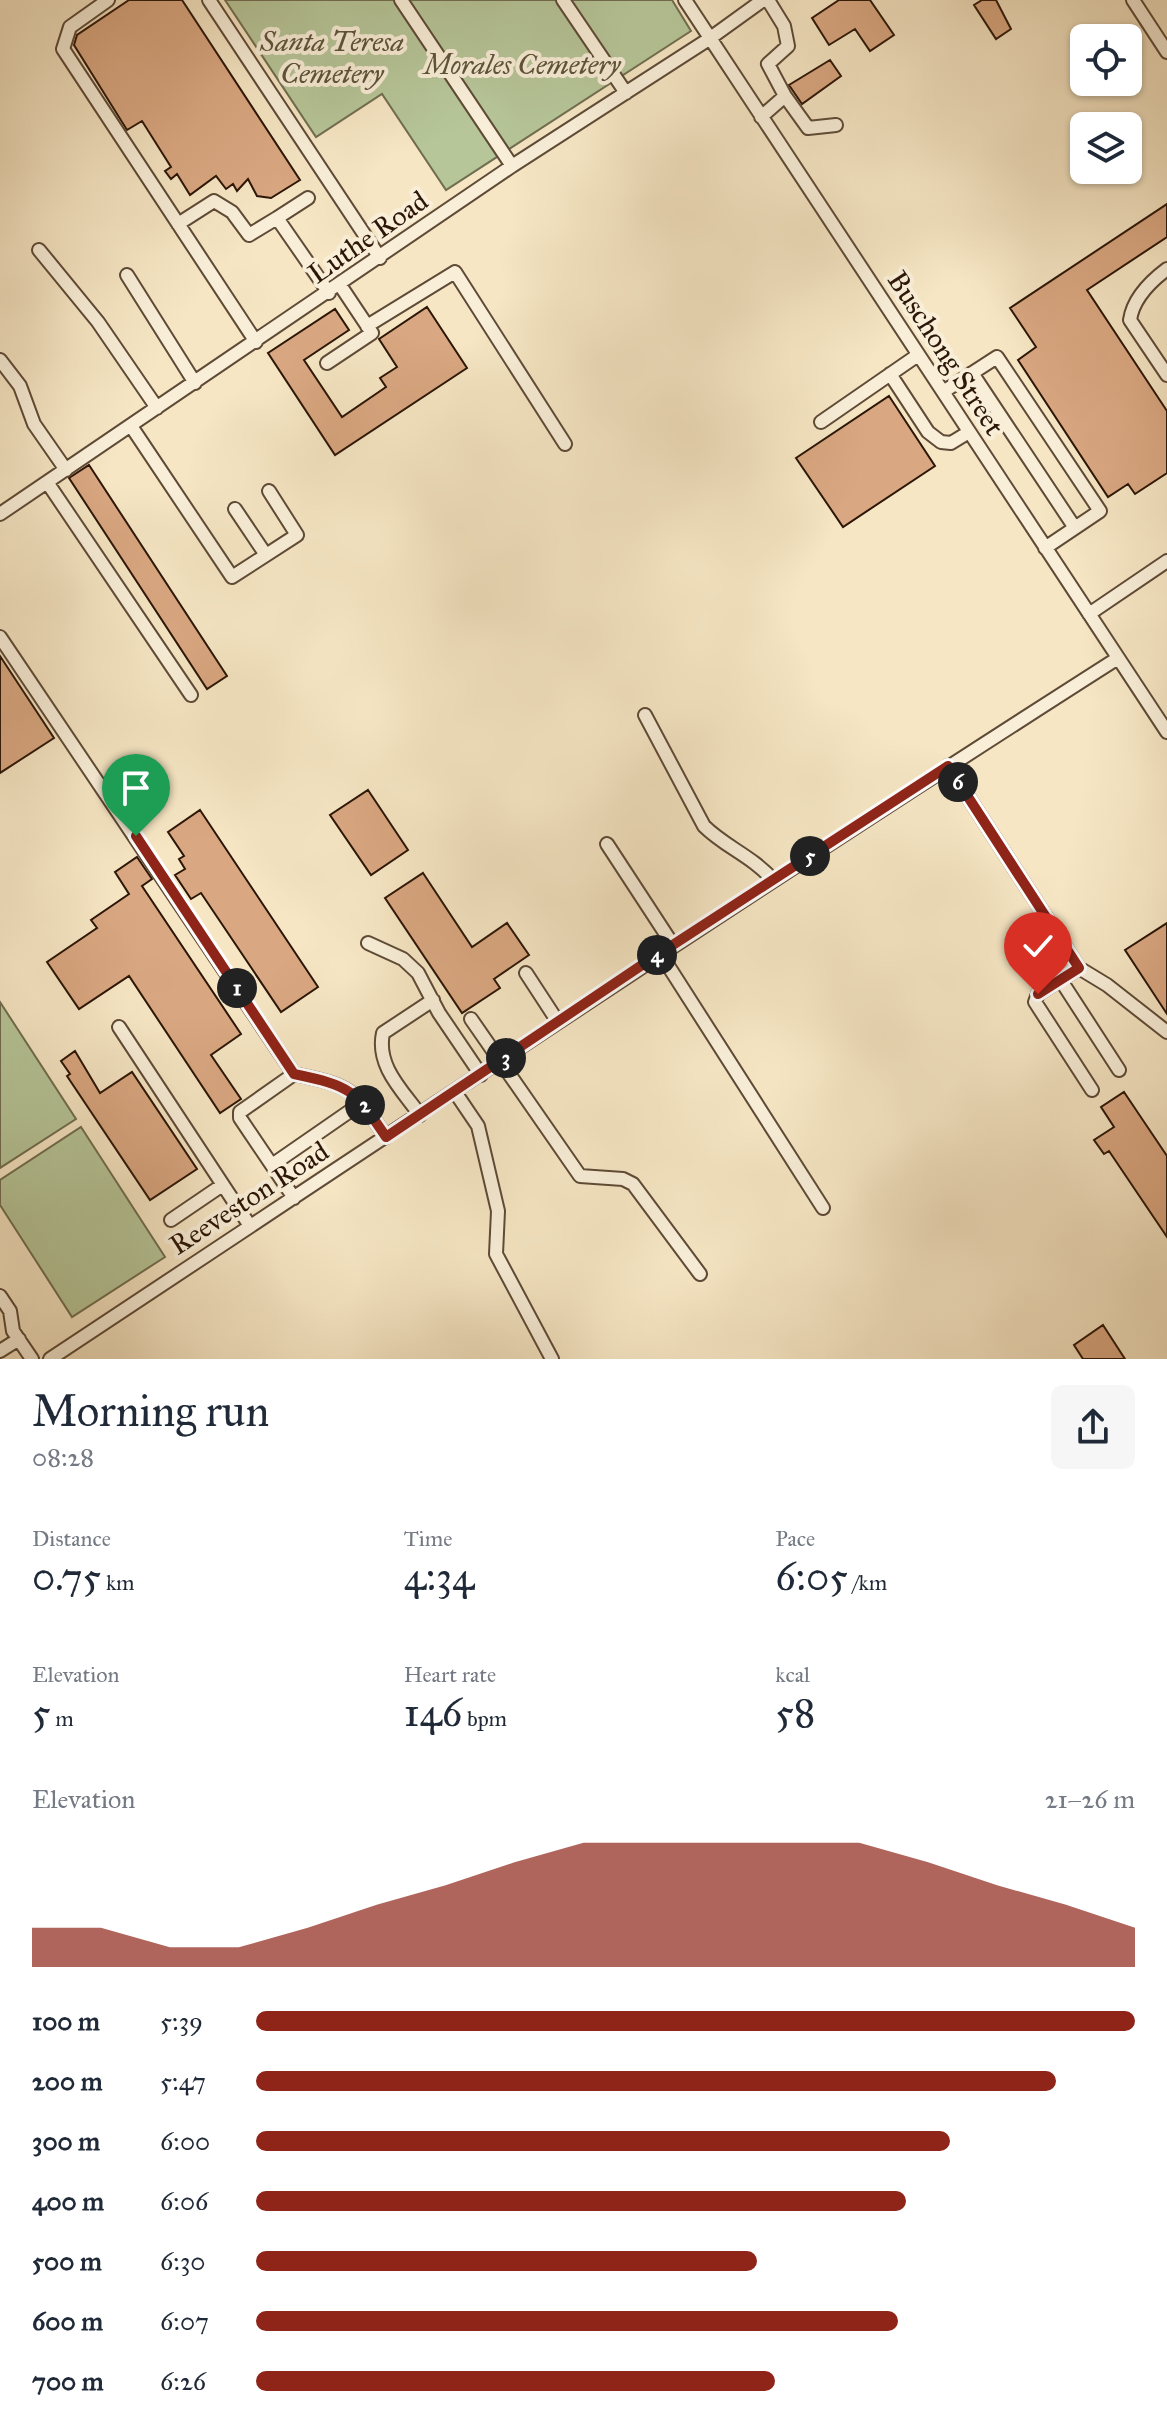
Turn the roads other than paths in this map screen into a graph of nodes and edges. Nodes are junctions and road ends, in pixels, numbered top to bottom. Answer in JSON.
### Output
{"nodes":[{"id":1,"x":108,"y":0,"type":"edge"},
{"id":2,"x":209,"y":0,"type":"edge"},
{"id":3,"x":401,"y":0,"type":"edge"},
{"id":4,"x":563,"y":0,"type":"edge"},
{"id":5,"x":685,"y":0,"type":"edge"},
{"id":6,"x":766,"y":0,"type":"edge"},
{"id":7,"x":1133,"y":0,"type":"edge"},
{"id":8,"x":709,"y":39,"type":"junction"},
{"id":9,"x":1167,"y":52,"type":"edge"},
{"id":10,"x":626,"y":93,"type":"junction"},
{"id":11,"x":785,"y":96,"type":"junction"},
{"id":12,"x":761,"y":117,"type":"junction"},
{"id":13,"x":836,"y":125,"type":"dead end"},
{"id":14,"x":512,"y":166,"type":"junction"},
{"id":15,"x":308,"y":198,"type":"dead end"},
{"id":16,"x":277,"y":218,"type":"junction"},
{"id":17,"x":178,"y":224,"type":"junction"},
{"id":18,"x":39,"y":250,"type":"dead end"},
{"id":19,"x":380,"y":258,"type":"junction"},
{"id":20,"x":1167,"y":269,"type":"edge"},
{"id":21,"x":127,"y":275,"type":"dead end"},
{"id":22,"x":340,"y":285,"type":"junction"},
{"id":23,"x":329,"y":293,"type":"junction"},
{"id":24,"x":367,"y":326,"type":"junction"},
{"id":25,"x":256,"y":342,"type":"junction"},
{"id":26,"x":918,"y":355,"type":"junction"},
{"id":27,"x":0,"y":360,"type":"edge"},
{"id":28,"x":327,"y":363,"type":"dead end"},
{"id":29,"x":972,"y":373,"type":"junction"},
{"id":30,"x":890,"y":374,"type":"junction"},
{"id":31,"x":1167,"y":375,"type":"edge"},
{"id":32,"x":195,"y":383,"type":"junction"},
{"id":33,"x":943,"y":392,"type":"junction"},
{"id":34,"x":157,"y":408,"type":"junction"},
{"id":35,"x":821,"y":422,"type":"dead end"},
{"id":36,"x":131,"y":426,"type":"junction"},
{"id":37,"x":969,"y":432,"type":"junction"},
{"id":38,"x":565,"y":444,"type":"dead end"},
{"id":39,"x":66,"y":470,"type":"junction"},
{"id":40,"x":47,"y":482,"type":"junction"},
{"id":41,"x":269,"y":491,"type":"dead end"},
{"id":42,"x":235,"y":509,"type":"dead end"},
{"id":43,"x":0,"y":514,"type":"edge"},
{"id":44,"x":1075,"y":528,"type":"junction"},
{"id":45,"x":1045,"y":548,"type":"junction"},
{"id":46,"x":266,"y":555,"type":"junction"},
{"id":47,"x":1167,"y":561,"type":"edge"},
{"id":48,"x":1089,"y":614,"type":"junction"},
{"id":49,"x":0,"y":637,"type":"edge"},
{"id":50,"x":1118,"y":658,"type":"junction"},
{"id":51,"x":191,"y":695,"type":"dead end"},
{"id":52,"x":645,"y":715,"type":"dead end"},
{"id":53,"x":1167,"y":732,"type":"edge"},
{"id":54,"x":948,"y":766,"type":"junction"},
{"id":55,"x":607,"y":844,"type":"dead end"},
{"id":56,"x":773,"y":880,"type":"junction"},
{"id":57,"x":368,"y":943,"type":"dead end"},
{"id":58,"x":673,"y":945,"type":"junction"},
{"id":59,"x":660,"y":953,"type":"junction"},
{"id":60,"x":1079,"y":968,"type":"junction"},
{"id":61,"x":526,"y":973,"type":"dead end"},
{"id":62,"x":1060,"y":979,"type":"junction"},
{"id":63,"x":433,"y":1000,"type":"junction"},
{"id":64,"x":471,"y":1019,"type":"dead end"},
{"id":65,"x":558,"y":1022,"type":"junction"},
{"id":66,"x":119,"y":1027,"type":"dead end"},
{"id":67,"x":1167,"y":1032,"type":"edge"},
{"id":68,"x":500,"y":1062,"type":"junction"},
{"id":69,"x":1119,"y":1070,"type":"dead end"},
{"id":70,"x":294,"y":1074,"type":"junction"},
{"id":71,"x":481,"y":1075,"type":"junction"},
{"id":72,"x":1092,"y":1090,"type":"dead end"},
{"id":73,"x":455,"y":1092,"type":"junction"},
{"id":74,"x":363,"y":1102,"type":"junction"},
{"id":75,"x":420,"y":1115,"type":"junction"},
{"id":76,"x":386,"y":1137,"type":"junction"},
{"id":77,"x":272,"y":1165,"type":"junction"},
{"id":78,"x":221,"y":1186,"type":"junction"},
{"id":79,"x":294,"y":1198,"type":"junction"},
{"id":80,"x":823,"y":1208,"type":"dead end"},
{"id":81,"x":171,"y":1220,"type":"dead end"},
{"id":82,"x":250,"y":1226,"type":"junction"},
{"id":83,"x":700,"y":1274,"type":"dead end"},
{"id":84,"x":0,"y":1296,"type":"edge"},
{"id":85,"x":10,"y":1334,"type":"edge"},
{"id":86,"x":0,"y":1351,"type":"edge"},
{"id":87,"x":32,"y":1359,"type":"edge"},
{"id":88,"x":50,"y":1359,"type":"edge"},
{"id":89,"x":552,"y":1359,"type":"edge"}],
"edges":[{"from":1,"to":17,"type":"street"},
{"from":2,"to":19,"type":"street"},
{"from":3,"to":14,"type":"street"},
{"from":4,"to":10,"type":"street"},
{"from":5,"to":8,"type":"street","name":"Buschong Street"},
{"from":6,"to":8,"type":"street","name":"Luthe Road"},
{"from":6,"to":11,"type":"street"},
{"from":7,"to":9,"type":"street"},
{"from":8,"to":10,"type":"street","name":"Luthe Road"},
{"from":8,"to":12,"type":"street","name":"Buschong Street"},
{"from":10,"to":14,"type":"street","name":"Luthe Road"},
{"from":11,"to":12,"type":"street"},
{"from":11,"to":13,"type":"street"},
{"from":12,"to":26,"type":"street","name":"Buschong Street"},
{"from":14,"to":19,"type":"street","name":"Luthe Road"},
{"from":15,"to":16,"type":"street"},
{"from":16,"to":17,"type":"street"},
{"from":16,"to":23,"type":"street"},
{"from":17,"to":25,"type":"street"},
{"from":18,"to":34,"type":"street"},
{"from":19,"to":22,"type":"street","name":"Luthe Road"},
{"from":20,"to":31,"type":"street"},
{"from":21,"to":32,"type":"street"},
{"from":22,"to":23,"type":"street","name":"Luthe Road"},
{"from":22,"to":24,"type":"street"},
{"from":23,"to":25,"type":"street","name":"Luthe Road"},
{"from":24,"to":28,"type":"street"},
{"from":24,"to":38,"type":"street"},
{"from":25,"to":32,"type":"street","name":"Luthe Road"},
{"from":26,"to":30,"type":"street"},
{"from":26,"to":33,"type":"street","name":"Buschong Street"},
{"from":27,"to":39,"type":"street"},
{"from":29,"to":33,"type":"street"},
{"from":29,"to":44,"type":"street"},
{"from":29,"to":44,"type":"street"},
{"from":30,"to":35,"type":"street"},
{"from":30,"to":37,"type":"street"},
{"from":32,"to":34,"type":"street","name":"Luthe Road"},
{"from":33,"to":37,"type":"street","name":"Buschong Street"},
{"from":34,"to":36,"type":"street","name":"Luthe Road"},
{"from":36,"to":39,"type":"street","name":"Luthe Road"},
{"from":36,"to":46,"type":"street"},
{"from":37,"to":45,"type":"street","name":"Buschong Street"},
{"from":39,"to":40,"type":"street","name":"Luthe Road"},
{"from":40,"to":43,"type":"street","name":"Luthe Road"},
{"from":40,"to":51,"type":"street"},
{"from":41,"to":46,"type":"street"},
{"from":42,"to":46,"type":"street"},
{"from":44,"to":45,"type":"street"},
{"from":45,"to":48,"type":"street","name":"Buschong Street"},
{"from":47,"to":48,"type":"street"},
{"from":48,"to":50,"type":"street","name":"Buschong Street"},
{"from":49,"to":70,"type":"street"},
{"from":50,"to":53,"type":"street","name":"Buschong Street"},
{"from":50,"to":54,"type":"street","name":"Reeveston Road"},
{"from":52,"to":56,"type":"street"},
{"from":54,"to":56,"type":"street","name":"Reeveston Road"},
{"from":54,"to":60,"type":"street"},
{"from":55,"to":58,"type":"street"},
{"from":56,"to":58,"type":"street","name":"Reeveston Road"},
{"from":57,"to":63,"type":"street"},
{"from":58,"to":59,"type":"street","name":"Reeveston Road"},
{"from":59,"to":65,"type":"street","name":"Reeveston Road"},
{"from":59,"to":80,"type":"street"},
{"from":60,"to":62,"type":"street"},
{"from":60,"to":67,"type":"street"},
{"from":61,"to":65,"type":"street"},
{"from":62,"to":69,"type":"street"},
{"from":62,"to":72,"type":"street"},
{"from":63,"to":71,"type":"street"},
{"from":63,"to":75,"type":"street"},
{"from":64,"to":68,"type":"street"},
{"from":65,"to":68,"type":"street","name":"Reeveston Road"},
{"from":66,"to":78,"type":"street"},
{"from":68,"to":71,"type":"street","name":"Reeveston Road"},
{"from":68,"to":83,"type":"street"},
{"from":70,"to":74,"type":"street"},
{"from":70,"to":77,"type":"street"},
{"from":71,"to":73,"type":"street","name":"Reeveston Road"},
{"from":73,"to":75,"type":"street","name":"Reeveston Road"},
{"from":73,"to":89,"type":"street"},
{"from":74,"to":76,"type":"street"},
{"from":74,"to":77,"type":"street"},
{"from":75,"to":76,"type":"street","name":"Reeveston Road"},
{"from":76,"to":79,"type":"street","name":"Reeveston Road"},
{"from":77,"to":79,"type":"street"},
{"from":78,"to":81,"type":"street"},
{"from":78,"to":82,"type":"street"},
{"from":79,"to":82,"type":"street","name":"Reeveston Road"},
{"from":82,"to":88,"type":"street","name":"Reeveston Road"},
{"from":84,"to":85,"type":"street"},
{"from":85,"to":86,"type":"street"},
{"from":85,"to":87,"type":"street"}]}
